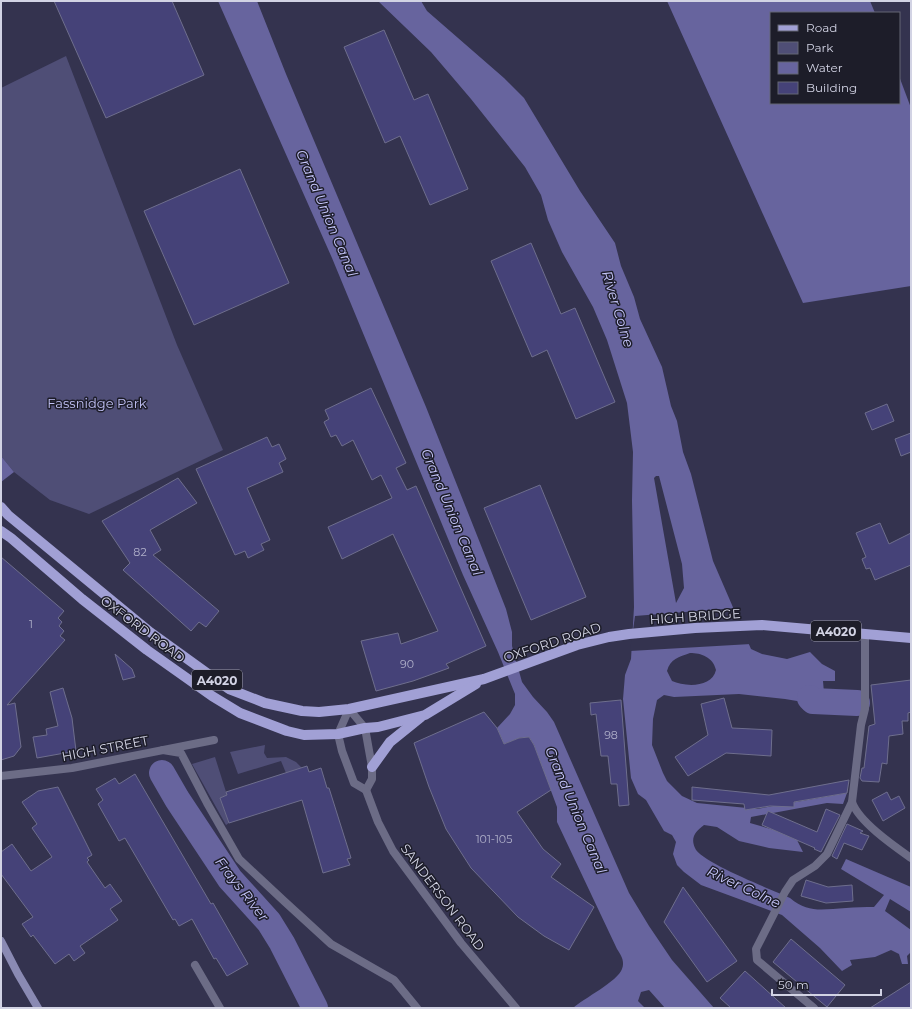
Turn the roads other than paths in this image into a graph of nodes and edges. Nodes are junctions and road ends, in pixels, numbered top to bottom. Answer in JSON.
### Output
{"nodes":[{"id":1,"x":1,"y":507,"type":"edge"},
{"id":2,"x":1,"y":531,"type":"edge"},
{"id":3,"x":629,"y":634,"type":"joint"},
{"id":4,"x":865,"y":634,"type":"junction"},
{"id":5,"x":911,"y":638,"type":"edge"},
{"id":6,"x":484,"y":679,"type":"junction"},
{"id":7,"x":349,"y":709,"type":"junction"},
{"id":8,"x":425,"y":715,"type":"junction"},
{"id":9,"x":365,"y":728,"type":"junction"},
{"id":10,"x":338,"y":734,"type":"junction"},
{"id":11,"x":214,"y":740,"type":"dead end"},
{"id":12,"x":163,"y":750,"type":"junction"},
{"id":13,"x":372,"y":767,"type":"junction"},
{"id":14,"x":1,"y":776,"type":"edge"},
{"id":15,"x":366,"y":790,"type":"junction"},
{"id":16,"x":852,"y":802,"type":"junction"},
{"id":17,"x":911,"y":858,"type":"edge"},
{"id":18,"x":1,"y":941,"type":"edge"},
{"id":19,"x":195,"y":965,"type":"dead end"},
{"id":20,"x":38,"y":1008,"type":"edge"},
{"id":21,"x":220,"y":1008,"type":"edge"},
{"id":22,"x":417,"y":1008,"type":"edge"},
{"id":23,"x":516,"y":1008,"type":"edge"},
{"id":24,"x":814,"y":1008,"type":"edge"}],
"edges":[{"from":1,"to":7,"type":"main road","name":"OXFORD ROAD","number":"A4020"},
{"from":2,"to":10,"type":"main road","name":"OXFORD ROAD","number":"A4020"},
{"from":3,"to":4,"type":"main road","name":"HIGH BRIDGE","number":"A4020"},
{"from":3,"to":6,"type":"main road","name":"OXFORD ROAD","number":"A4020"},
{"from":4,"to":5,"type":"main road","number":"A4020"},
{"from":4,"to":16,"type":"street"},
{"from":6,"to":7,"type":"main road","name":"OXFORD ROAD","number":"A4020"},
{"from":6,"to":8,"type":"main road","name":"OXFORD ROAD","number":"A4020"},
{"from":7,"to":9,"type":"street"},
{"from":7,"to":10,"type":"street"},
{"from":8,"to":9,"type":"main road","name":"OXFORD ROAD","number":"A4020"},
{"from":8,"to":13,"type":"main road"},
{"from":9,"to":10,"type":"main road","name":"OXFORD ROAD","number":"A4020"},
{"from":9,"to":13,"type":"street"},
{"from":10,"to":15,"type":"street"},
{"from":11,"to":12,"type":"street","name":"HIGH STREET"},
{"from":12,"to":14,"type":"street","name":"HIGH STREET"},
{"from":12,"to":22,"type":"street"},
{"from":13,"to":15,"type":"street"},
{"from":15,"to":23,"type":"street","name":"SANDERSON ROAD"},
{"from":16,"to":17,"type":"street"},
{"from":16,"to":24,"type":"street"},
{"from":18,"to":20,"type":"main road"},
{"from":19,"to":21,"type":"street"}]}
